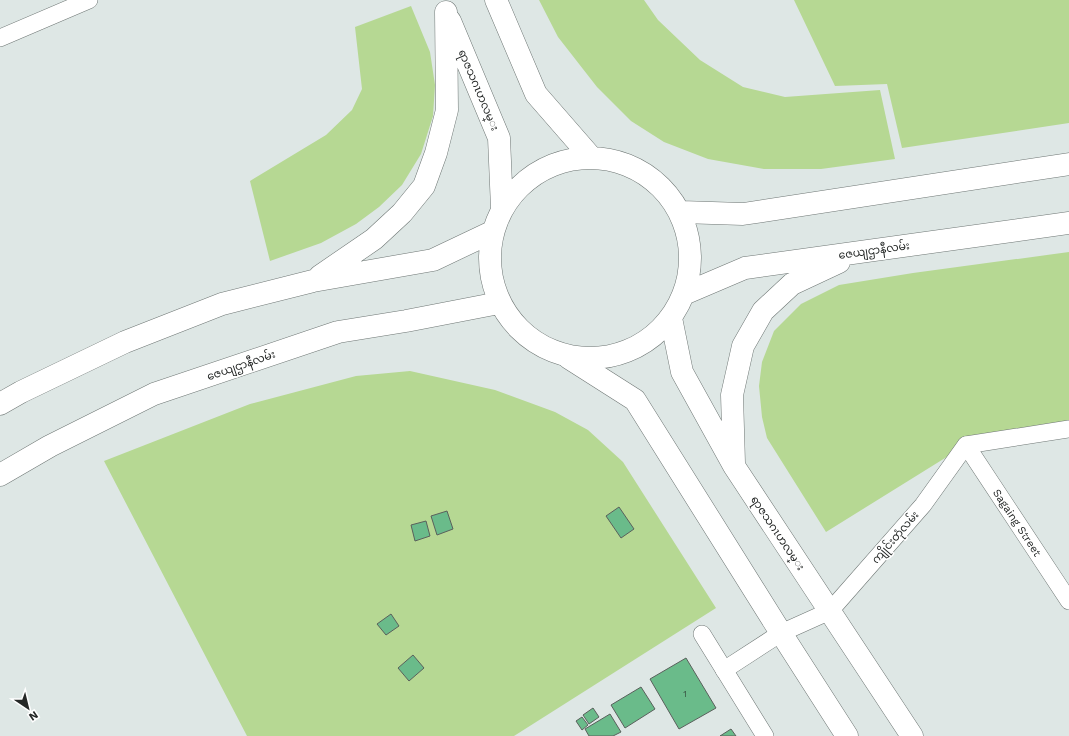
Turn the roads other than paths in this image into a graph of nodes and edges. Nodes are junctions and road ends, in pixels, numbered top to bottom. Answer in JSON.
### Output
{"nodes":[{"id":1,"x":89,"y":0,"type":"edge"},
{"id":2,"x":496,"y":0,"type":"edge"},
{"id":3,"x":443,"y":6,"type":"edge"},
{"id":4,"x":0,"y":38,"type":"edge"},
{"id":5,"x":590,"y":156,"type":"junction"},
{"id":6,"x":1069,"y":164,"type":"edge"},
{"id":7,"x":502,"y":208,"type":"junction"},
{"id":8,"x":681,"y":212,"type":"junction"},
{"id":9,"x":1069,"y":223,"type":"edge"},
{"id":10,"x":492,"y":232,"type":"junction"},
{"id":11,"x":858,"y":253,"type":"junction"},
{"id":12,"x":313,"y":281,"type":"junction"},
{"id":13,"x":684,"y":294,"type":"junction"},
{"id":14,"x":500,"y":304,"type":"junction"},
{"id":15,"x":670,"y":318,"type":"junction"},
{"id":16,"x":564,"y":355,"type":"junction"},
{"id":17,"x":0,"y":404,"type":"edge"},
{"id":18,"x":1069,"y":429,"type":"edge"},
{"id":19,"x":966,"y":445,"type":"junction"},
{"id":20,"x":734,"y":466,"type":"junction"},
{"id":21,"x":0,"y":475,"type":"edge"},
{"id":22,"x":1069,"y":601,"type":"edge"},
{"id":23,"x":830,"y":611,"type":"junction"},
{"id":24,"x":781,"y":633,"type":"junction"},
{"id":25,"x":702,"y":634,"type":"dead end"},
{"id":26,"x":724,"y":670,"type":"junction"},
{"id":27,"x":765,"y":736,"type":"edge"},
{"id":28,"x":848,"y":736,"type":"edge"},
{"id":29,"x":912,"y":736,"type":"edge"}],
"edges":[{"from":1,"to":4,"type":"street"},
{"from":2,"to":5,"type":"main road"},
{"from":3,"to":7,"type":"main road","name":"ရာဇသဂၤဟလမ္း"},
{"from":3,"to":12,"type":"main road"},
{"from":5,"to":7,"type":"main road"},
{"from":5,"to":8,"type":"main road"},
{"from":6,"to":8,"type":"main road"},
{"from":7,"to":10,"type":"main road"},
{"from":8,"to":13,"type":"main road"},
{"from":9,"to":11,"type":"main road","name":"ဇေယျဌာနီလမ်း"},
{"from":10,"to":12,"type":"main road"},
{"from":10,"to":14,"type":"main road"},
{"from":11,"to":13,"type":"main road","name":"ဇေယျဌာနီလမ်း"},
{"from":11,"to":20,"type":"main road"},
{"from":12,"to":17,"type":"main road"},
{"from":13,"to":15,"type":"main road"},
{"from":14,"to":16,"type":"main road"},
{"from":14,"to":21,"type":"main road","name":"ဇေယျဌာနီလမ်း"},
{"from":15,"to":16,"type":"main road"},
{"from":15,"to":20,"type":"main road","name":"ရာဇသဂၤဟလမ္း"},
{"from":16,"to":24,"type":"main road"},
{"from":18,"to":19,"type":"street"},
{"from":19,"to":22,"type":"street","name":"Sagaing Street"},
{"from":19,"to":23,"type":"street","name":"ကျိုင်းတုံလမ်း"},
{"from":20,"to":23,"type":"main road","name":"ရာဇသဂၤဟလမ္း"},
{"from":23,"to":24,"type":"street","name":"ကျိုင်းတုံလမ်း"},
{"from":23,"to":29,"type":"main road","name":"ရာဇသဂၤဟလမ္း"},
{"from":24,"to":26,"type":"street","name":"ကျိုင်းတုံလမ်း"},
{"from":24,"to":28,"type":"main road"},
{"from":25,"to":26,"type":"street"},
{"from":26,"to":27,"type":"street"}]}
